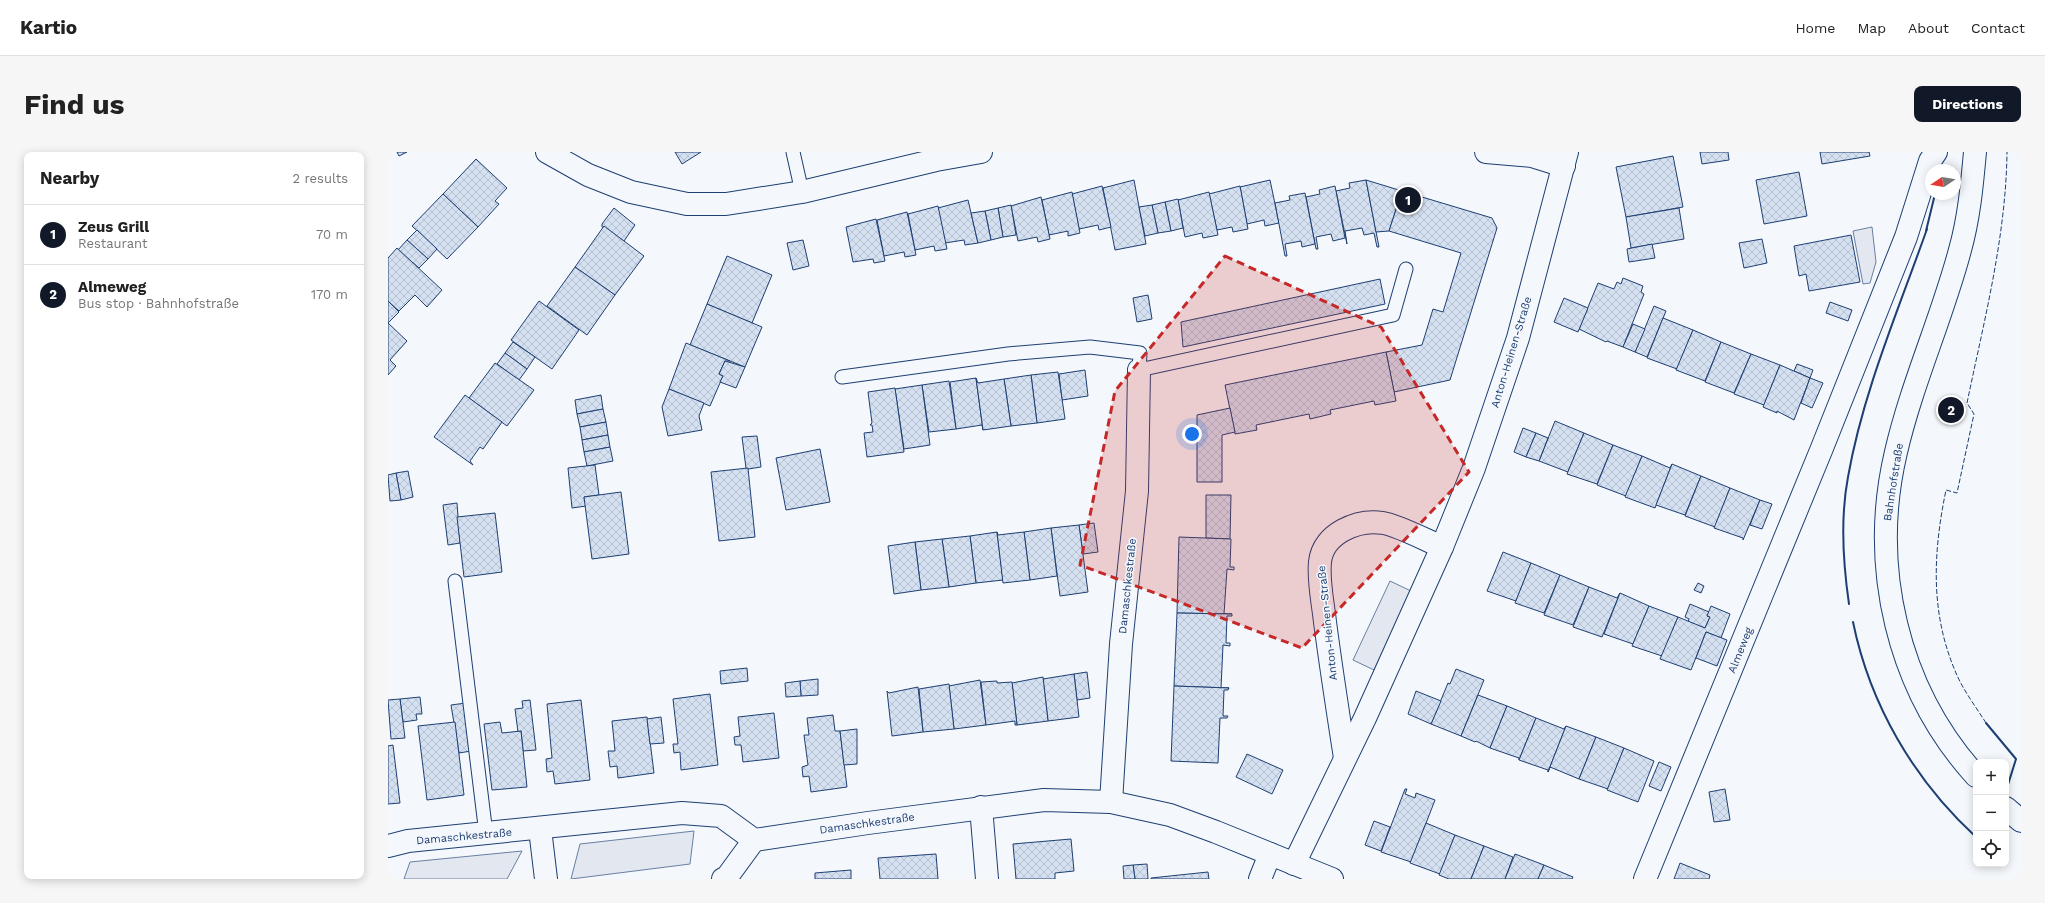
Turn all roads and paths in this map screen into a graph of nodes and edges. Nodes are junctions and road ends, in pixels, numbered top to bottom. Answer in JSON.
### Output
{"nodes":[{"id":1,"x":547,"y":152,"type":"edge"},
{"id":2,"x":793,"y":152,"type":"edge"},
{"id":3,"x":981,"y":152,"type":"edge"},
{"id":4,"x":1486,"y":152,"type":"edge"},
{"id":5,"x":1975,"y":152,"type":"edge"},
{"id":6,"x":1933,"y":156,"type":"edge"},
{"id":7,"x":1566,"y":159,"type":"edge"},
{"id":8,"x":802,"y":192,"type":"junction"},
{"id":9,"x":1406,"y":269,"type":"dead end"},
{"id":10,"x":1139,"y":370,"type":"junction"},
{"id":11,"x":842,"y":377,"type":"dead end"},
{"id":12,"x":1442,"y":547,"type":"junction"},
{"id":13,"x":455,"y":581,"type":"dead end"},
{"id":14,"x":1345,"y":758,"type":"junction"},
{"id":15,"x":1973,"y":772,"type":"edge"},
{"id":16,"x":1111,"y":802,"type":"junction"},
{"id":17,"x":981,"y":808,"type":"junction"},
{"id":18,"x":2009,"y":811,"type":"edge"},
{"id":19,"x":2021,"y":821,"type":"edge"},
{"id":20,"x":540,"y":829,"type":"junction"},
{"id":21,"x":486,"y":834,"type":"junction"},
{"id":22,"x":754,"y":840,"type":"junction"},
{"id":23,"x":388,"y":846,"type":"edge"},
{"id":24,"x":1270,"y":854,"type":"junction"},
{"id":25,"x":1294,"y":864,"type":"junction"},
{"id":26,"x":546,"y":879,"type":"edge"},
{"id":27,"x":723,"y":879,"type":"edge"},
{"id":28,"x":987,"y":879,"type":"edge"},
{"id":29,"x":1260,"y":879,"type":"edge"},
{"id":30,"x":1332,"y":879,"type":"edge"},
{"id":31,"x":1645,"y":879,"type":"edge"}],
"edges":[{"from":1,"to":8,"type":"street"},
{"from":2,"to":8,"type":"lane"},
{"from":3,"to":8,"type":"street"},
{"from":4,"to":7,"type":"street"},
{"from":5,"to":15,"type":"street","name":"Bahnhofstraße"},
{"from":6,"to":31,"type":"street","name":"Almeweg"},
{"from":7,"to":12,"type":"street","name":"Anton-Heinen-Straße"},
{"from":9,"to":10,"type":"lane"},
{"from":10,"to":11,"type":"lane"},
{"from":10,"to":16,"type":"street","name":"Damaschkestraße"},
{"from":12,"to":14,"type":"street","name":"Anton-Heinen-Straße"},
{"from":12,"to":14,"type":"street","name":"Anton-Heinen-Straße"},
{"from":13,"to":21,"type":"lane"},
{"from":14,"to":25,"type":"street","name":"Anton-Heinen-Straße"},
{"from":16,"to":17,"type":"street","name":"Damaschkestraße"},
{"from":16,"to":24,"type":"street","name":"Damaschkestraße"},
{"from":17,"to":22,"type":"street","name":"Damaschkestraße"},
{"from":17,"to":28,"type":"street"},
{"from":18,"to":19,"type":"street"},
{"from":20,"to":21,"type":"street","name":"Damaschkestraße"},
{"from":20,"to":22,"type":"street","name":"Damaschkestraße"},
{"from":20,"to":26,"type":"street"},
{"from":21,"to":23,"type":"street","name":"Damaschkestraße"},
{"from":22,"to":27,"type":"street"},
{"from":24,"to":25,"type":"street","name":"Damaschkestraße"},
{"from":24,"to":29,"type":"street"},
{"from":25,"to":30,"type":"street","name":"Damaschkestraße"}]}
